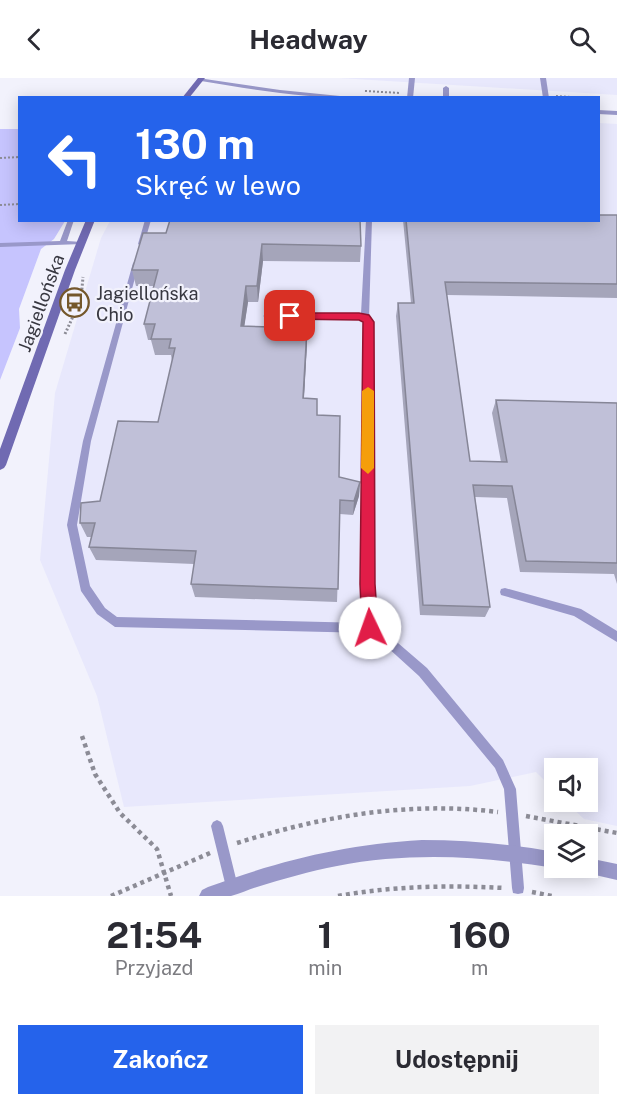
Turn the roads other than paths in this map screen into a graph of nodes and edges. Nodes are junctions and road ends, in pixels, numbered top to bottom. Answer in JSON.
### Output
{"nodes":[{"id":1,"x":412,"y":78,"type":"edge"},
{"id":2,"x":543,"y":78,"type":"edge"},
{"id":3,"x":201,"y":79,"type":"edge"},
{"id":4,"x":446,"y":88,"type":"dead end"},
{"id":5,"x":186,"y":96,"type":"edge"},
{"id":6,"x":331,"y":96,"type":"edge"},
{"id":7,"x":410,"y":96,"type":"edge"},
{"id":8,"x":446,"y":96,"type":"edge"},
{"id":9,"x":546,"y":96,"type":"edge"},
{"id":10,"x":600,"y":112,"type":"edge"},
{"id":11,"x":617,"y":113,"type":"edge"},
{"id":12,"x":70,"y":222,"type":"edge"},
{"id":13,"x":90,"y":222,"type":"edge"},
{"id":14,"x":147,"y":222,"type":"edge"},
{"id":15,"x":369,"y":222,"type":"edge"},
{"id":16,"x":63,"y":243,"type":"junction"},
{"id":17,"x":81,"y":243,"type":"junction"},
{"id":18,"x":0,"y":245,"type":"edge"},
{"id":19,"x":267,"y":316,"type":"dead end"},
{"id":20,"x":365,"y":318,"type":"junction"},
{"id":21,"x":0,"y":465,"type":"edge"},
{"id":22,"x":505,"y":592,"type":"dead end"},
{"id":23,"x":370,"y":628,"type":"junction"},
{"id":24,"x":617,"y":637,"type":"edge"},
{"id":25,"x":217,"y":826,"type":"dead end"},
{"id":26,"x":515,"y":852,"type":"junction"},
{"id":27,"x":544,"y":858,"type":"edge"},
{"id":28,"x":598,"y":868,"type":"edge"},
{"id":29,"x":617,"y":872,"type":"edge"},
{"id":30,"x":231,"y":887,"type":"junction"},
{"id":31,"x":518,"y":888,"type":"road end"},
{"id":32,"x":208,"y":896,"type":"edge"}],
"edges":[{"from":1,"to":7,"type":"lane"},
{"from":2,"to":9,"type":"lane"},
{"from":3,"to":5,"type":"street"},
{"from":3,"to":6,"type":"street"},
{"from":4,"to":8,"type":"lane"},
{"from":10,"to":11,"type":"street"},
{"from":12,"to":16,"type":"lane"},
{"from":13,"to":17,"type":"street","name":"Jagiellońska"},
{"from":14,"to":23,"type":"lane"},
{"from":15,"to":20,"type":"lane"},
{"from":16,"to":17,"type":"lane"},
{"from":16,"to":18,"type":"lane"},
{"from":17,"to":21,"type":"street","name":"Jagiellońska"},
{"from":19,"to":20,"type":"lane"},
{"from":20,"to":23,"type":"lane"},
{"from":22,"to":24,"type":"lane"},
{"from":23,"to":26,"type":"lane"},
{"from":25,"to":30,"type":"lane"},
{"from":26,"to":27,"type":"street"},
{"from":26,"to":30,"type":"street"},
{"from":26,"to":31,"type":"lane"},
{"from":28,"to":29,"type":"street"},
{"from":30,"to":32,"type":"street"}]}
